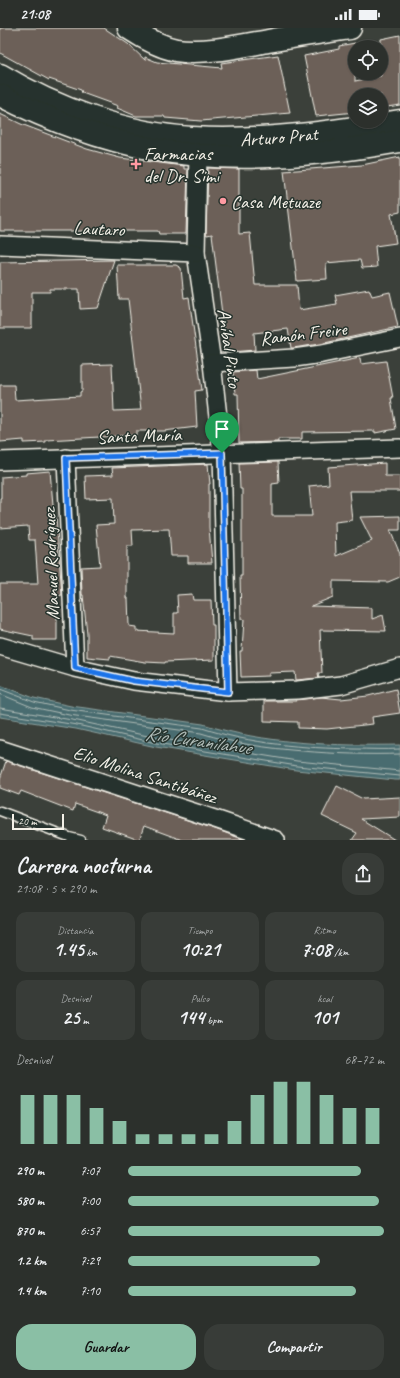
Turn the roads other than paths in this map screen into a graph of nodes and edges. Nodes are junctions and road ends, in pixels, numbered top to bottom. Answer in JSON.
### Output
{"nodes":[{"id":1,"x":129,"y":28,"type":"edge"},
{"id":2,"x":344,"y":28,"type":"edge"},
{"id":3,"x":0,"y":75,"type":"edge"},
{"id":4,"x":0,"y":95,"type":"edge"},
{"id":5,"x":400,"y":121,"type":"edge"},
{"id":6,"x":400,"y":140,"type":"edge"},
{"id":7,"x":198,"y":155,"type":"junction"},
{"id":8,"x":0,"y":245,"type":"edge"},
{"id":9,"x":196,"y":253,"type":"junction"},
{"id":10,"x":400,"y":338,"type":"edge"},
{"id":11,"x":212,"y":363,"type":"junction"},
{"id":12,"x":400,"y":448,"type":"edge"},
{"id":13,"x":222,"y":453,"type":"junction"},
{"id":14,"x":66,"y":458,"type":"junction"},
{"id":15,"x":0,"y":461,"type":"edge"},
{"id":16,"x":0,"y":646,"type":"edge"},
{"id":17,"x":75,"y":668,"type":"junction"},
{"id":18,"x":400,"y":668,"type":"edge"},
{"id":19,"x":228,"y":692,"type":"junction"},
{"id":20,"x":0,"y":750,"type":"edge"},
{"id":21,"x":0,"y":811,"type":"edge"},
{"id":22,"x":81,"y":840,"type":"edge"},
{"id":23,"x":276,"y":840,"type":"edge"}],
"edges":[{"from":1,"to":2,"type":"main road"},
{"from":3,"to":5,"type":"main road","name":"Arturo Prat"},
{"from":4,"to":7,"type":"main road","name":"Arturo Prat"},
{"from":6,"to":7,"type":"main road","name":"Arturo Prat"},
{"from":7,"to":9,"type":"street","name":"Aníbal Pinto"},
{"from":8,"to":9,"type":"street","name":"Lautaro"},
{"from":9,"to":11,"type":"street","name":"Aníbal Pinto"},
{"from":10,"to":11,"type":"street","name":"Ramón Freire"},
{"from":11,"to":13,"type":"street","name":"Aníbal Pinto"},
{"from":12,"to":13,"type":"street","name":"Santa María"},
{"from":13,"to":14,"type":"street","name":"Santa María"},
{"from":13,"to":19,"type":"street","name":"Aníbal Pinto"},
{"from":14,"to":15,"type":"street","name":"Santa María"},
{"from":14,"to":17,"type":"street","name":"Manuel Rodríguez"},
{"from":16,"to":17,"type":"street"},
{"from":17,"to":19,"type":"street"},
{"from":18,"to":19,"type":"street"},
{"from":20,"to":23,"type":"street","name":"Elio Molina Santibáñez"},
{"from":21,"to":22,"type":"lane"}]}
